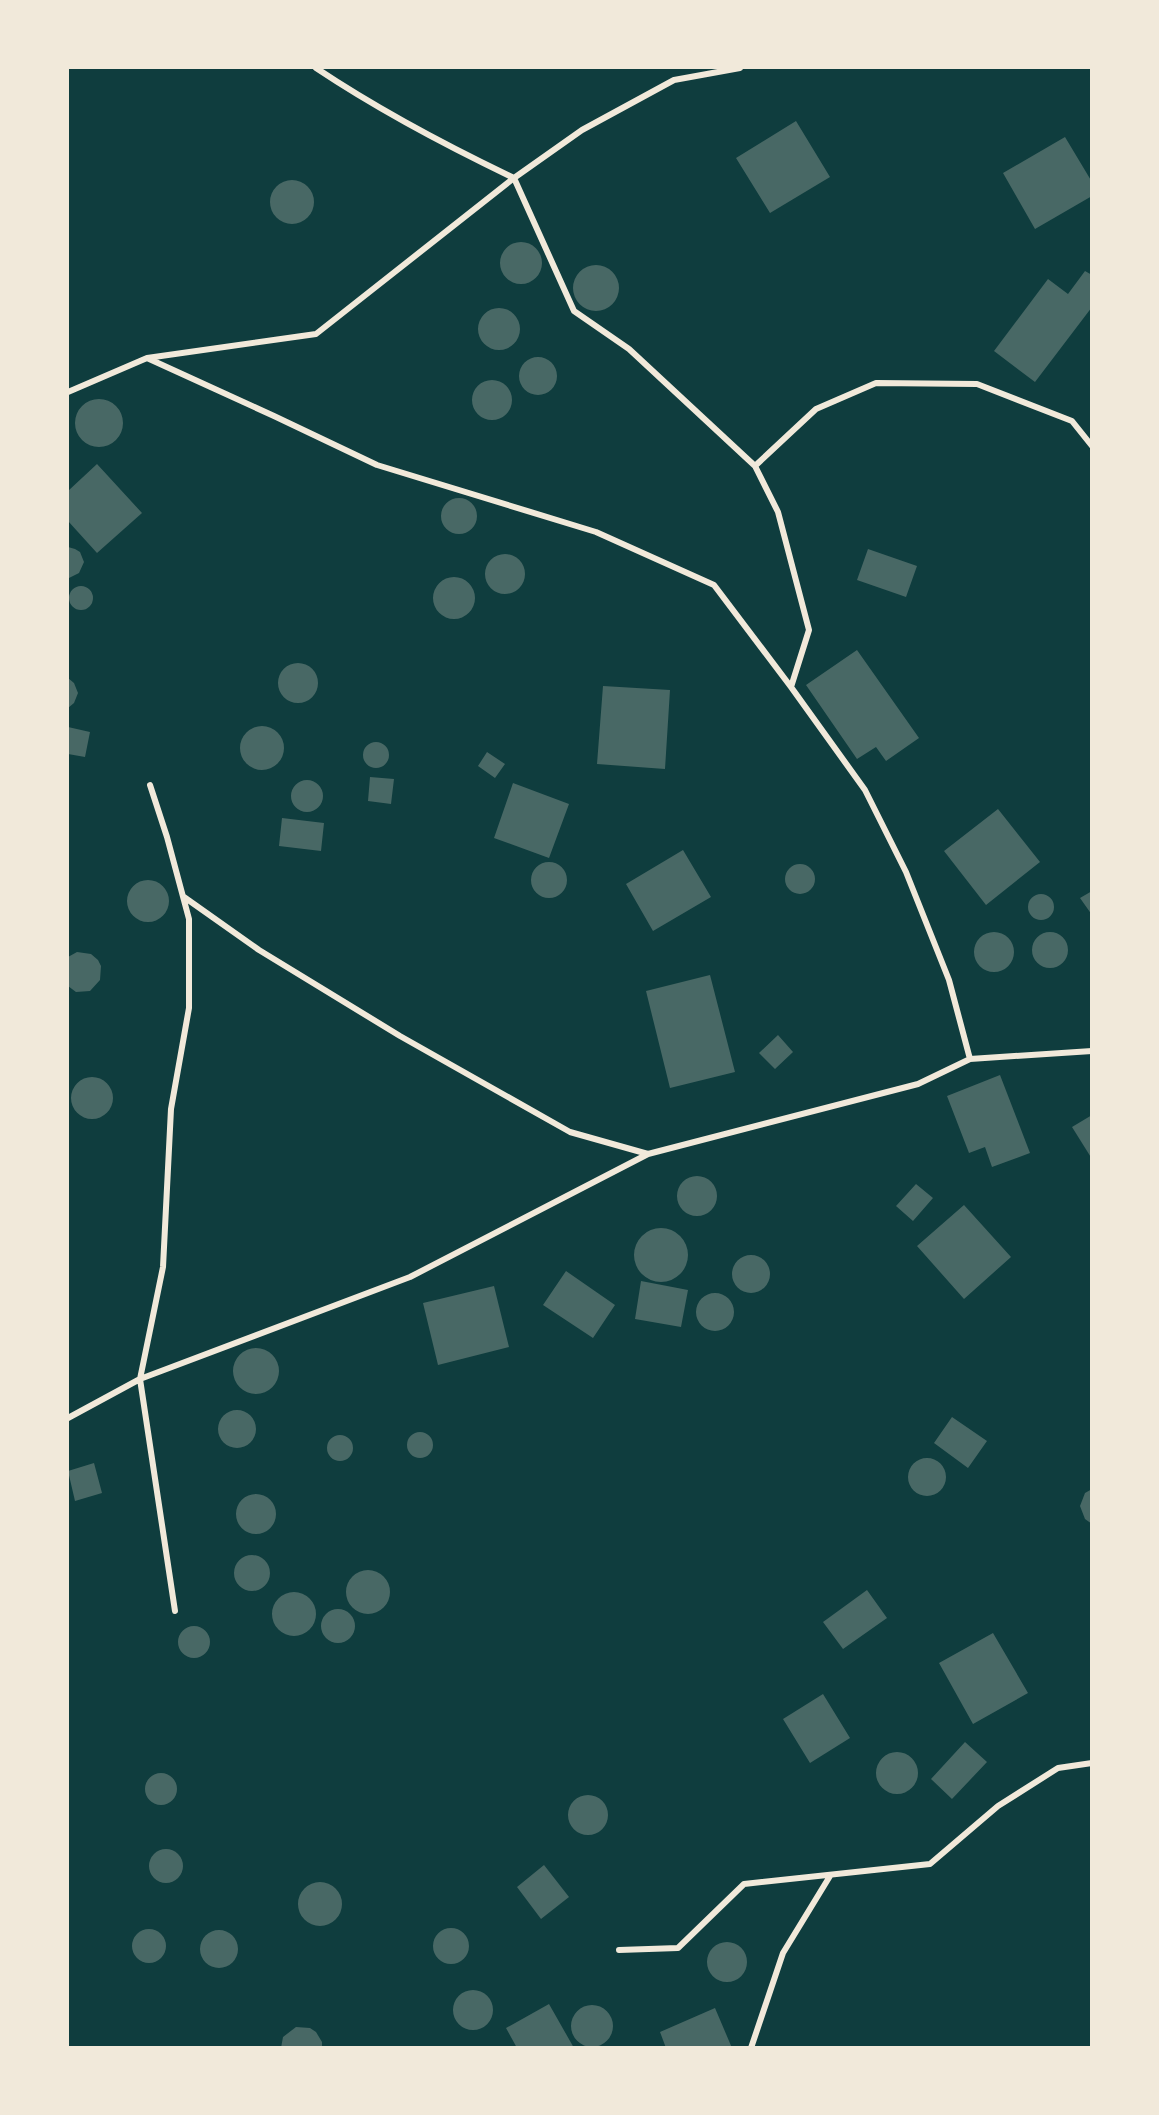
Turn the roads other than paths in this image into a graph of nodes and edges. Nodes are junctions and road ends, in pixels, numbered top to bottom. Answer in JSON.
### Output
{"nodes":[{"id":1,"x":316,"y":68,"type":"edge"},
{"id":2,"x":740,"y":68,"type":"edge"},
{"id":3,"x":514,"y":178,"type":"junction"},
{"id":4,"x":147,"y":358,"type":"junction"},
{"id":5,"x":68,"y":392,"type":"edge"},
{"id":6,"x":1092,"y":446,"type":"edge"},
{"id":7,"x":755,"y":466,"type":"junction"},
{"id":8,"x":791,"y":687,"type":"junction"},
{"id":9,"x":150,"y":785,"type":"dead end"},
{"id":10,"x":183,"y":896,"type":"junction"},
{"id":11,"x":1092,"y":1051,"type":"edge"},
{"id":12,"x":970,"y":1059,"type":"junction"},
{"id":13,"x":648,"y":1154,"type":"junction"},
{"id":14,"x":141,"y":1378,"type":"junction"},
{"id":15,"x":68,"y":1418,"type":"edge"},
{"id":16,"x":176,"y":1611,"type":"dead end"},
{"id":17,"x":1092,"y":1763,"type":"edge"},
{"id":18,"x":830,"y":1876,"type":"junction"},
{"id":19,"x":619,"y":1950,"type":"dead end"},
{"id":20,"x":751,"y":2048,"type":"edge"}],
"edges":[{"from":1,"to":3,"type":"street"},
{"from":2,"to":3,"type":"street"},
{"from":3,"to":4,"type":"street"},
{"from":3,"to":7,"type":"street"},
{"from":4,"to":5,"type":"street"},
{"from":4,"to":8,"type":"street"},
{"from":6,"to":7,"type":"street"},
{"from":7,"to":8,"type":"street"},
{"from":8,"to":12,"type":"street"},
{"from":9,"to":10,"type":"street"},
{"from":10,"to":13,"type":"street"},
{"from":10,"to":14,"type":"street"},
{"from":11,"to":12,"type":"street"},
{"from":12,"to":13,"type":"street"},
{"from":13,"to":14,"type":"street"},
{"from":14,"to":15,"type":"street"},
{"from":14,"to":16,"type":"street"},
{"from":17,"to":18,"type":"street"},
{"from":18,"to":19,"type":"street"},
{"from":18,"to":20,"type":"street"}]}
